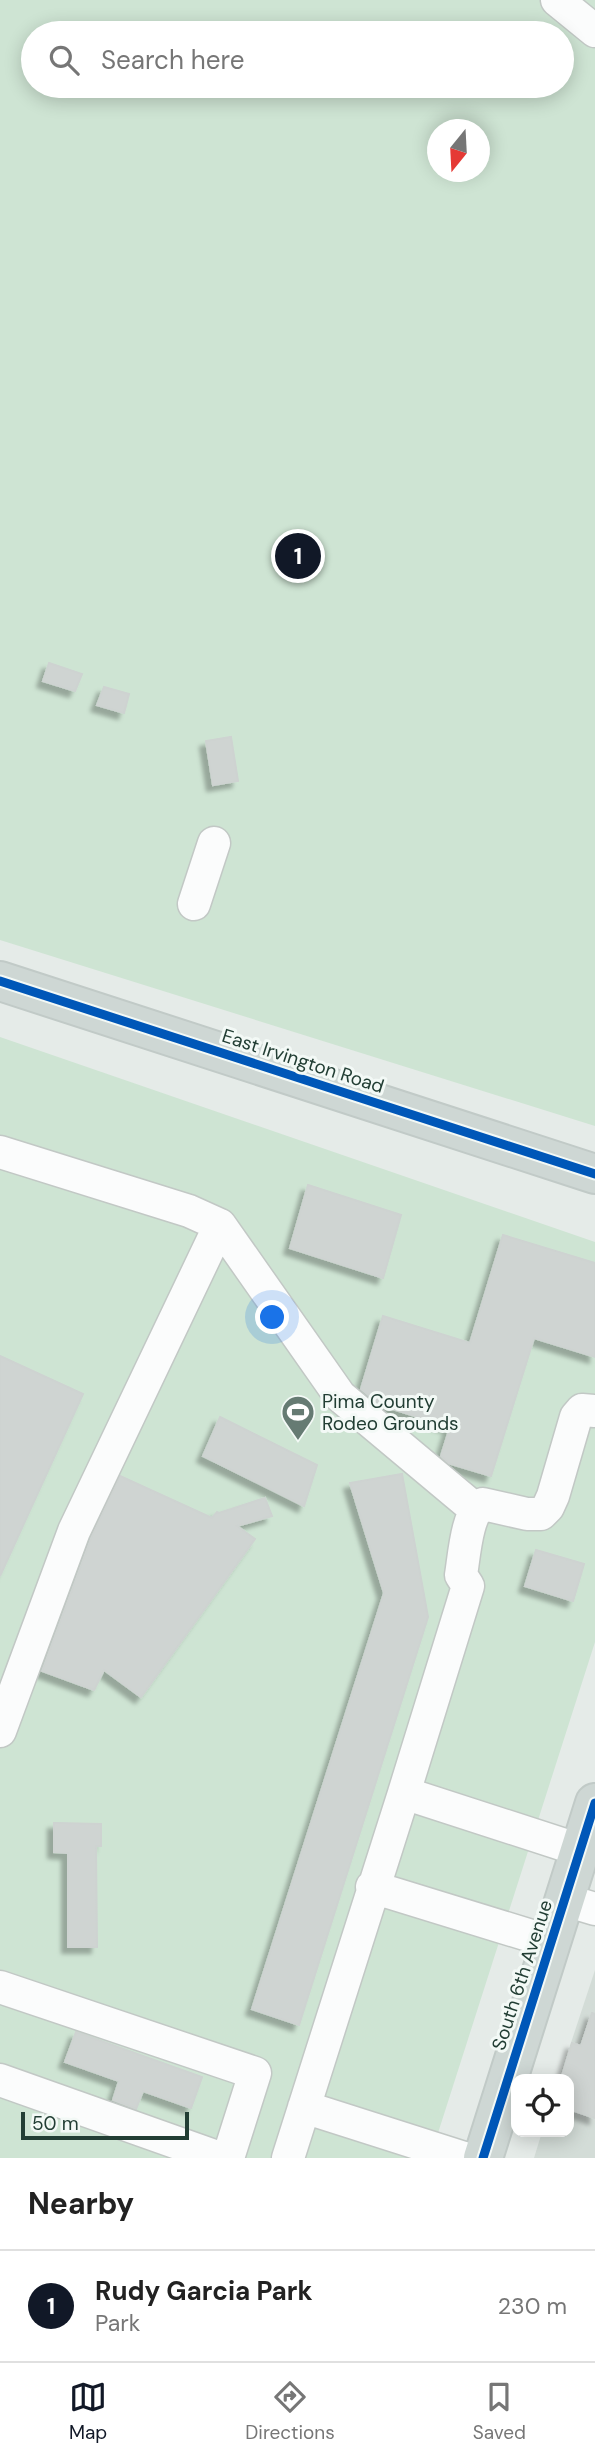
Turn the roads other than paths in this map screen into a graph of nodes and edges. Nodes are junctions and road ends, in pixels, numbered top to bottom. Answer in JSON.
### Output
{"nodes":[{"id":1,"x":557,"y":0,"type":"edge"},
{"id":2,"x":595,"y":31,"type":"edge"},
{"id":3,"x":214,"y":843,"type":"dead end"},
{"id":4,"x":194,"y":904,"type":"dead end"},
{"id":5,"x":0,"y":981,"type":"edge"},
{"id":6,"x":0,"y":1152,"type":"edge"},
{"id":7,"x":595,"y":1174,"type":"edge"},
{"id":8,"x":220,"y":1224,"type":"junction"},
{"id":9,"x":595,"y":1411,"type":"edge"},
{"id":10,"x":475,"y":1509,"type":"junction"},
{"id":11,"x":0,"y":1731,"type":"edge"},
{"id":12,"x":404,"y":1793,"type":"junction"},
{"id":13,"x":589,"y":1833,"type":"edge"},
{"id":14,"x":372,"y":1887,"type":"junction"},
{"id":15,"x":580,"y":1904,"type":"edge"},
{"id":16,"x":551,"y":1942,"type":"junction"},
{"id":17,"x":0,"y":1987,"type":"edge"},
{"id":18,"x":0,"y":2080,"type":"edge"},
{"id":19,"x":304,"y":2107,"type":"junction"},
{"id":20,"x":220,"y":2158,"type":"edge"},
{"id":21,"x":228,"y":2158,"type":"edge"},
{"id":22,"x":288,"y":2158,"type":"edge"},
{"id":23,"x":464,"y":2158,"type":"edge"},
{"id":24,"x":483,"y":2158,"type":"edge"}],
"edges":[{"from":1,"to":2,"type":"lane"},
{"from":3,"to":4,"type":"lane"},
{"from":5,"to":7,"type":"main road","name":"East Irvington Road"},
{"from":6,"to":8,"type":"lane"},
{"from":8,"to":10,"type":"lane"},
{"from":8,"to":11,"type":"lane"},
{"from":9,"to":10,"type":"lane"},
{"from":10,"to":12,"type":"lane"},
{"from":12,"to":13,"type":"lane"},
{"from":12,"to":14,"type":"lane"},
{"from":13,"to":15,"type":"main road","name":"South 6th Avenue"},
{"from":14,"to":16,"type":"lane"},
{"from":14,"to":19,"type":"lane"},
{"from":15,"to":16,"type":"main road","name":"South 6th Avenue"},
{"from":16,"to":24,"type":"main road","name":"South 6th Avenue"},
{"from":17,"to":21,"type":"lane"},
{"from":18,"to":20,"type":"lane"},
{"from":19,"to":22,"type":"lane"},
{"from":19,"to":23,"type":"lane"}]}
